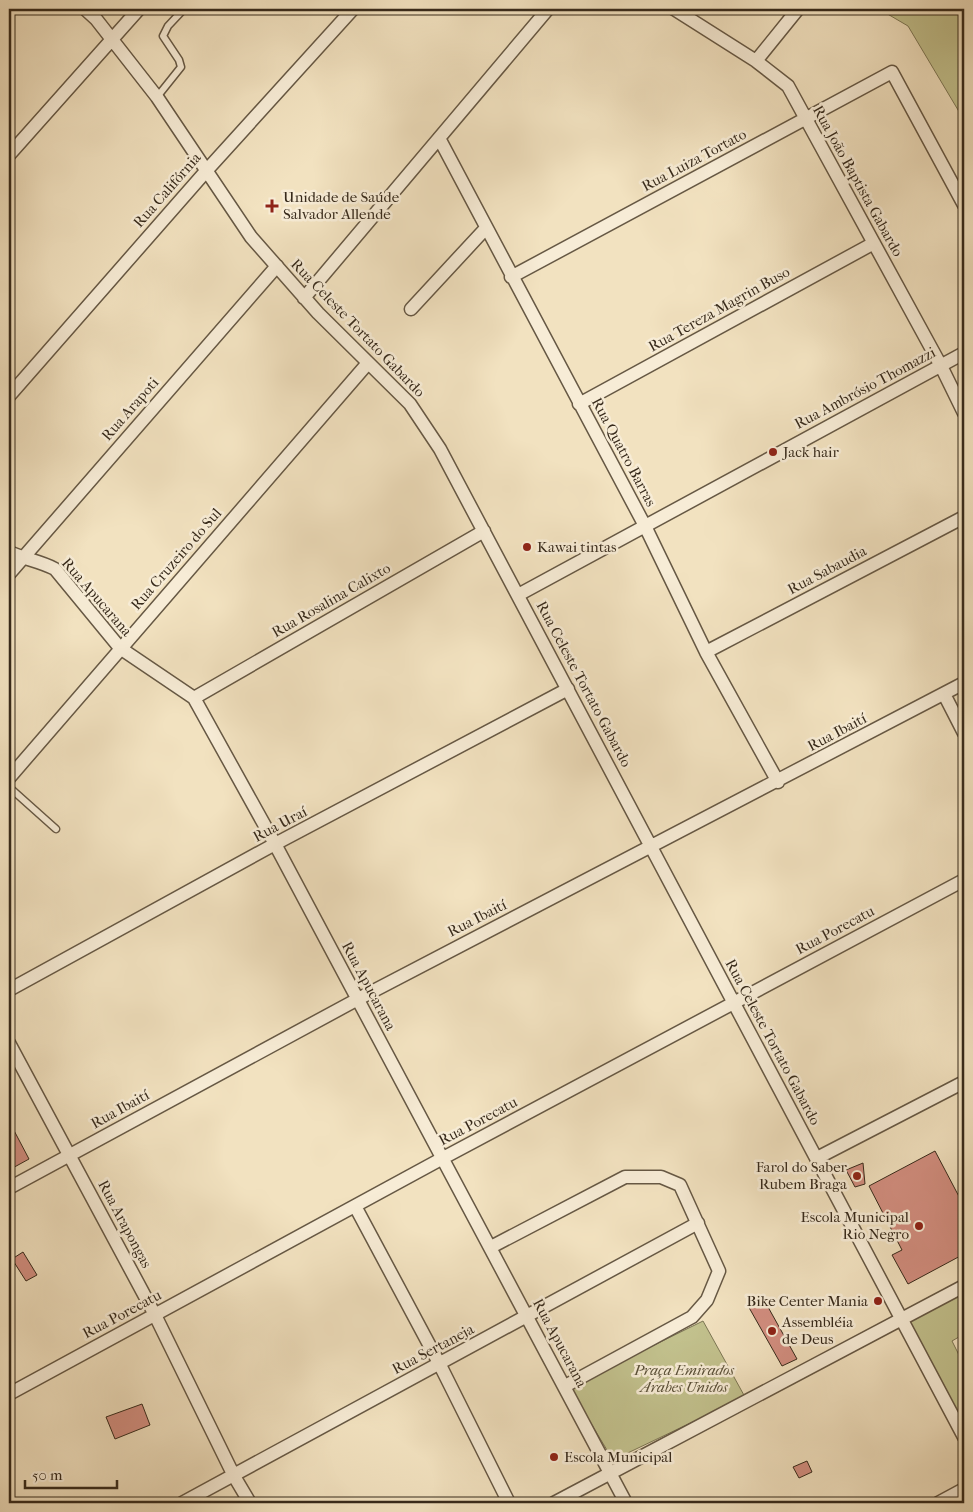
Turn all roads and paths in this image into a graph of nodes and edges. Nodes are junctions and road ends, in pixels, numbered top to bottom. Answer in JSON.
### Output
{"nodes":[{"id":1,"x":85,"y":9,"type":"edge"},
{"id":2,"x":139,"y":9,"type":"edge"},
{"id":3,"x":184,"y":9,"type":"edge"},
{"id":4,"x":353,"y":9,"type":"edge"},
{"id":5,"x":548,"y":9,"type":"edge"},
{"id":6,"x":674,"y":9,"type":"edge"},
{"id":7,"x":798,"y":9,"type":"edge"},
{"id":8,"x":112,"y":40,"type":"junction"},
{"id":9,"x":756,"y":61,"type":"junction"},
{"id":10,"x":157,"y":97,"type":"junction"},
{"id":11,"x":806,"y":118,"type":"junction"},
{"id":12,"x":439,"y":138,"type":"junction"},
{"id":13,"x":9,"y":155,"type":"edge"},
{"id":14,"x":207,"y":170,"type":"junction"},
{"id":15,"x":964,"y":205,"type":"edge"},
{"id":16,"x":486,"y":228,"type":"junction"},
{"id":17,"x":874,"y":243,"type":"junction"},
{"id":18,"x":277,"y":266,"type":"junction"},
{"id":19,"x":511,"y":277,"type":"junction"},
{"id":20,"x":304,"y":298,"type":"junction"},
{"id":21,"x":411,"y":309,"type":"dead end"},
{"id":22,"x":964,"y":353,"type":"edge"},
{"id":23,"x":368,"y":363,"type":"junction"},
{"id":24,"x":941,"y":366,"type":"junction"},
{"id":25,"x":9,"y":396,"type":"edge"},
{"id":26,"x":579,"y":404,"type":"junction"},
{"id":27,"x":964,"y":413,"type":"edge"},
{"id":28,"x":964,"y":517,"type":"edge"},
{"id":29,"x":645,"y":526,"type":"junction"},
{"id":30,"x":484,"y":531,"type":"junction"},
{"id":31,"x":9,"y":552,"type":"edge"},
{"id":32,"x":22,"y":558,"type":"junction"},
{"id":33,"x":9,"y":574,"type":"edge"},
{"id":34,"x":518,"y":595,"type":"junction"},
{"id":35,"x":120,"y":648,"type":"junction"},
{"id":36,"x":706,"y":652,"type":"junction"},
{"id":37,"x":964,"y":683,"type":"edge"},
{"id":38,"x":568,"y":689,"type":"junction"},
{"id":39,"x":944,"y":694,"type":"junction"},
{"id":40,"x":194,"y":698,"type":"junction"},
{"id":41,"x":964,"y":733,"type":"edge"},
{"id":42,"x":9,"y":778,"type":"edge"},
{"id":43,"x":778,"y":782,"type":"junction"},
{"id":44,"x":9,"y":787,"type":"edge"},
{"id":45,"x":56,"y":829,"type":"dead end"},
{"id":46,"x":275,"y":844,"type":"junction"},
{"id":47,"x":651,"y":846,"type":"junction"},
{"id":48,"x":964,"y":880,"type":"edge"},
{"id":49,"x":9,"y":990,"type":"edge"},
{"id":50,"x":358,"y":999,"type":"junction"},
{"id":51,"x":734,"y":1002,"type":"junction"},
{"id":52,"x":9,"y":1043,"type":"edge"},
{"id":53,"x":964,"y":1082,"type":"edge"},
{"id":54,"x":70,"y":1155,"type":"junction"},
{"id":55,"x":443,"y":1158,"type":"junction"},
{"id":56,"x":817,"y":1158,"type":"junction"},
{"id":57,"x":9,"y":1188,"type":"edge"},
{"id":58,"x":355,"y":1206,"type":"junction"},
{"id":59,"x":698,"y":1223,"type":"junction"},
{"id":60,"x":491,"y":1247,"type":"junction"},
{"id":61,"x":964,"y":1286,"type":"edge"},
{"id":62,"x":155,"y":1315,"type":"junction"},
{"id":63,"x":528,"y":1317,"type":"junction"},
{"id":64,"x":902,"y":1320,"type":"junction"},
{"id":65,"x":439,"y":1363,"type":"junction"},
{"id":66,"x":565,"y":1386,"type":"junction"},
{"id":67,"x":9,"y":1394,"type":"edge"},
{"id":68,"x":964,"y":1436,"type":"edge"},
{"id":69,"x":610,"y":1473,"type":"junction"},
{"id":70,"x":234,"y":1476,"type":"junction"},
{"id":71,"x":964,"y":1489,"type":"edge"},
{"id":72,"x":182,"y":1503,"type":"edge"},
{"id":73,"x":250,"y":1503,"type":"edge"},
{"id":74,"x":509,"y":1503,"type":"edge"},
{"id":75,"x":554,"y":1503,"type":"edge"},
{"id":76,"x":626,"y":1503,"type":"edge"},
{"id":77,"x":938,"y":1503,"type":"edge"}],
"edges":[{"from":1,"to":8,"type":"street","name":"Rua Celeste Tortato Gabardo"},
{"from":2,"to":8,"type":"street"},
{"from":3,"to":10,"type":"lane"},
{"from":4,"to":14,"type":"street","name":"Rua Califórnia"},
{"from":5,"to":12,"type":"street"},
{"from":6,"to":9,"type":"street","name":"Rua João Baptista Gabardo"},
{"from":7,"to":9,"type":"street"},
{"from":8,"to":10,"type":"street","name":"Rua Celeste Tortato Gabardo"},
{"from":8,"to":13,"type":"street"},
{"from":9,"to":11,"type":"street","name":"Rua João Baptista Gabardo"},
{"from":10,"to":14,"type":"street","name":"Rua Celeste Tortato Gabardo"},
{"from":11,"to":15,"type":"street","name":"Rua Luiza Tortato"},
{"from":11,"to":17,"type":"street","name":"Rua João Baptista Gabardo"},
{"from":11,"to":19,"type":"street","name":"Rua Luiza Tortato"},
{"from":12,"to":16,"type":"street","name":"Rua Quatro Barras"},
{"from":12,"to":20,"type":"street"},
{"from":14,"to":18,"type":"street","name":"Rua Celeste Tortato Gabardo"},
{"from":14,"to":25,"type":"street","name":"Rua Califórnia"},
{"from":16,"to":19,"type":"street","name":"Rua Quatro Barras"},
{"from":16,"to":21,"type":"street"},
{"from":17,"to":24,"type":"street","name":"Rua João Baptista Gabardo"},
{"from":17,"to":26,"type":"street","name":"Rua Tereza Magrin Buso"},
{"from":18,"to":20,"type":"street","name":"Rua Celeste Tortato Gabardo"},
{"from":18,"to":32,"type":"street","name":"Rua Arapoti"},
{"from":19,"to":26,"type":"street","name":"Rua Quatro Barras"},
{"from":20,"to":23,"type":"street","name":"Rua Celeste Tortato Gabardo"},
{"from":22,"to":24,"type":"street","name":"Rua Ambrósio Thomazzi"},
{"from":23,"to":30,"type":"street","name":"Rua Celeste Tortato Gabardo"},
{"from":23,"to":35,"type":"street","name":"Rua Cruzeiro do Sul"},
{"from":24,"to":27,"type":"street","name":"Rua João Baptista Gabardo"},
{"from":24,"to":29,"type":"street","name":"Rua Ambrósio Thomazzi"},
{"from":26,"to":29,"type":"street","name":"Rua Quatro Barras"},
{"from":28,"to":36,"type":"street","name":"Rua Sabaudia"},
{"from":29,"to":34,"type":"street","name":"Rua Ambrósio Thomazzi"},
{"from":29,"to":36,"type":"street","name":"Rua Quatro Barras"},
{"from":30,"to":34,"type":"street","name":"Rua Celeste Tortato Gabardo"},
{"from":30,"to":40,"type":"street","name":"Rua Rosalina Calixto"},
{"from":31,"to":32,"type":"street","name":"Rua Apucarana"},
{"from":32,"to":33,"type":"street","name":"Rua Arapoti"},
{"from":32,"to":35,"type":"street","name":"Rua Apucarana"},
{"from":34,"to":38,"type":"street","name":"Rua Celeste Tortato Gabardo"},
{"from":35,"to":40,"type":"street","name":"Rua Apucarana"},
{"from":35,"to":42,"type":"street","name":"Rua Cruzeiro do Sul"},
{"from":36,"to":43,"type":"street","name":"Rua Quatro Barras"},
{"from":37,"to":39,"type":"street","name":"Rua Ibaití"},
{"from":38,"to":46,"type":"street","name":"Rua Uraí"},
{"from":38,"to":47,"type":"street","name":"Rua Celeste Tortato Gabardo"},
{"from":39,"to":41,"type":"street"},
{"from":39,"to":43,"type":"street","name":"Rua Ibaití"},
{"from":40,"to":46,"type":"street","name":"Rua Apucarana"},
{"from":43,"to":47,"type":"street","name":"Rua Ibaití"},
{"from":44,"to":45,"type":"lane"},
{"from":46,"to":49,"type":"street","name":"Rua Uraí"},
{"from":46,"to":50,"type":"street","name":"Rua Apucarana"},
{"from":47,"to":50,"type":"street","name":"Rua Ibaití"},
{"from":47,"to":51,"type":"street","name":"Rua Celeste Tortato Gabardo"},
{"from":48,"to":51,"type":"street","name":"Rua Porecatu"},
{"from":50,"to":54,"type":"street","name":"Rua Ibaití"},
{"from":50,"to":55,"type":"street","name":"Rua Apucarana"},
{"from":51,"to":55,"type":"street","name":"Rua Porecatu"},
{"from":51,"to":56,"type":"street","name":"Rua Celeste Tortato Gabardo"},
{"from":52,"to":54,"type":"street","name":"Rua Arapongas"},
{"from":53,"to":56,"type":"street"},
{"from":54,"to":57,"type":"street","name":"Rua Ibaití"},
{"from":54,"to":62,"type":"street","name":"Rua Arapongas"},
{"from":55,"to":58,"type":"street","name":"Rua Porecatu"},
{"from":55,"to":60,"type":"street","name":"Rua Apucarana"},
{"from":56,"to":64,"type":"street","name":"Rua Celeste Tortato Gabardo"},
{"from":58,"to":62,"type":"street","name":"Rua Porecatu"},
{"from":58,"to":65,"type":"street"},
{"from":59,"to":60,"type":"street"},
{"from":59,"to":63,"type":"street","name":"Rua Sertaneja"},
{"from":59,"to":66,"type":"street"},
{"from":60,"to":63,"type":"street","name":"Rua Apucarana"},
{"from":61,"to":64,"type":"street"},
{"from":62,"to":67,"type":"street","name":"Rua Porecatu"},
{"from":62,"to":70,"type":"street","name":"Rua Arapongas"},
{"from":63,"to":65,"type":"street","name":"Rua Sertaneja"},
{"from":63,"to":66,"type":"street","name":"Rua Apucarana"},
{"from":64,"to":68,"type":"street","name":"Rua Celeste Tortato Gabardo"},
{"from":64,"to":69,"type":"street"},
{"from":65,"to":70,"type":"street","name":"Rua Sertaneja"},
{"from":65,"to":74,"type":"street"},
{"from":66,"to":69,"type":"street","name":"Rua Apucarana"},
{"from":69,"to":75,"type":"street"},
{"from":69,"to":76,"type":"street","name":"Rua Apucarana"},
{"from":70,"to":72,"type":"street","name":"Rua Sertaneja"},
{"from":70,"to":73,"type":"street","name":"Rua Arapongas"},
{"from":71,"to":77,"type":"street"}]}
